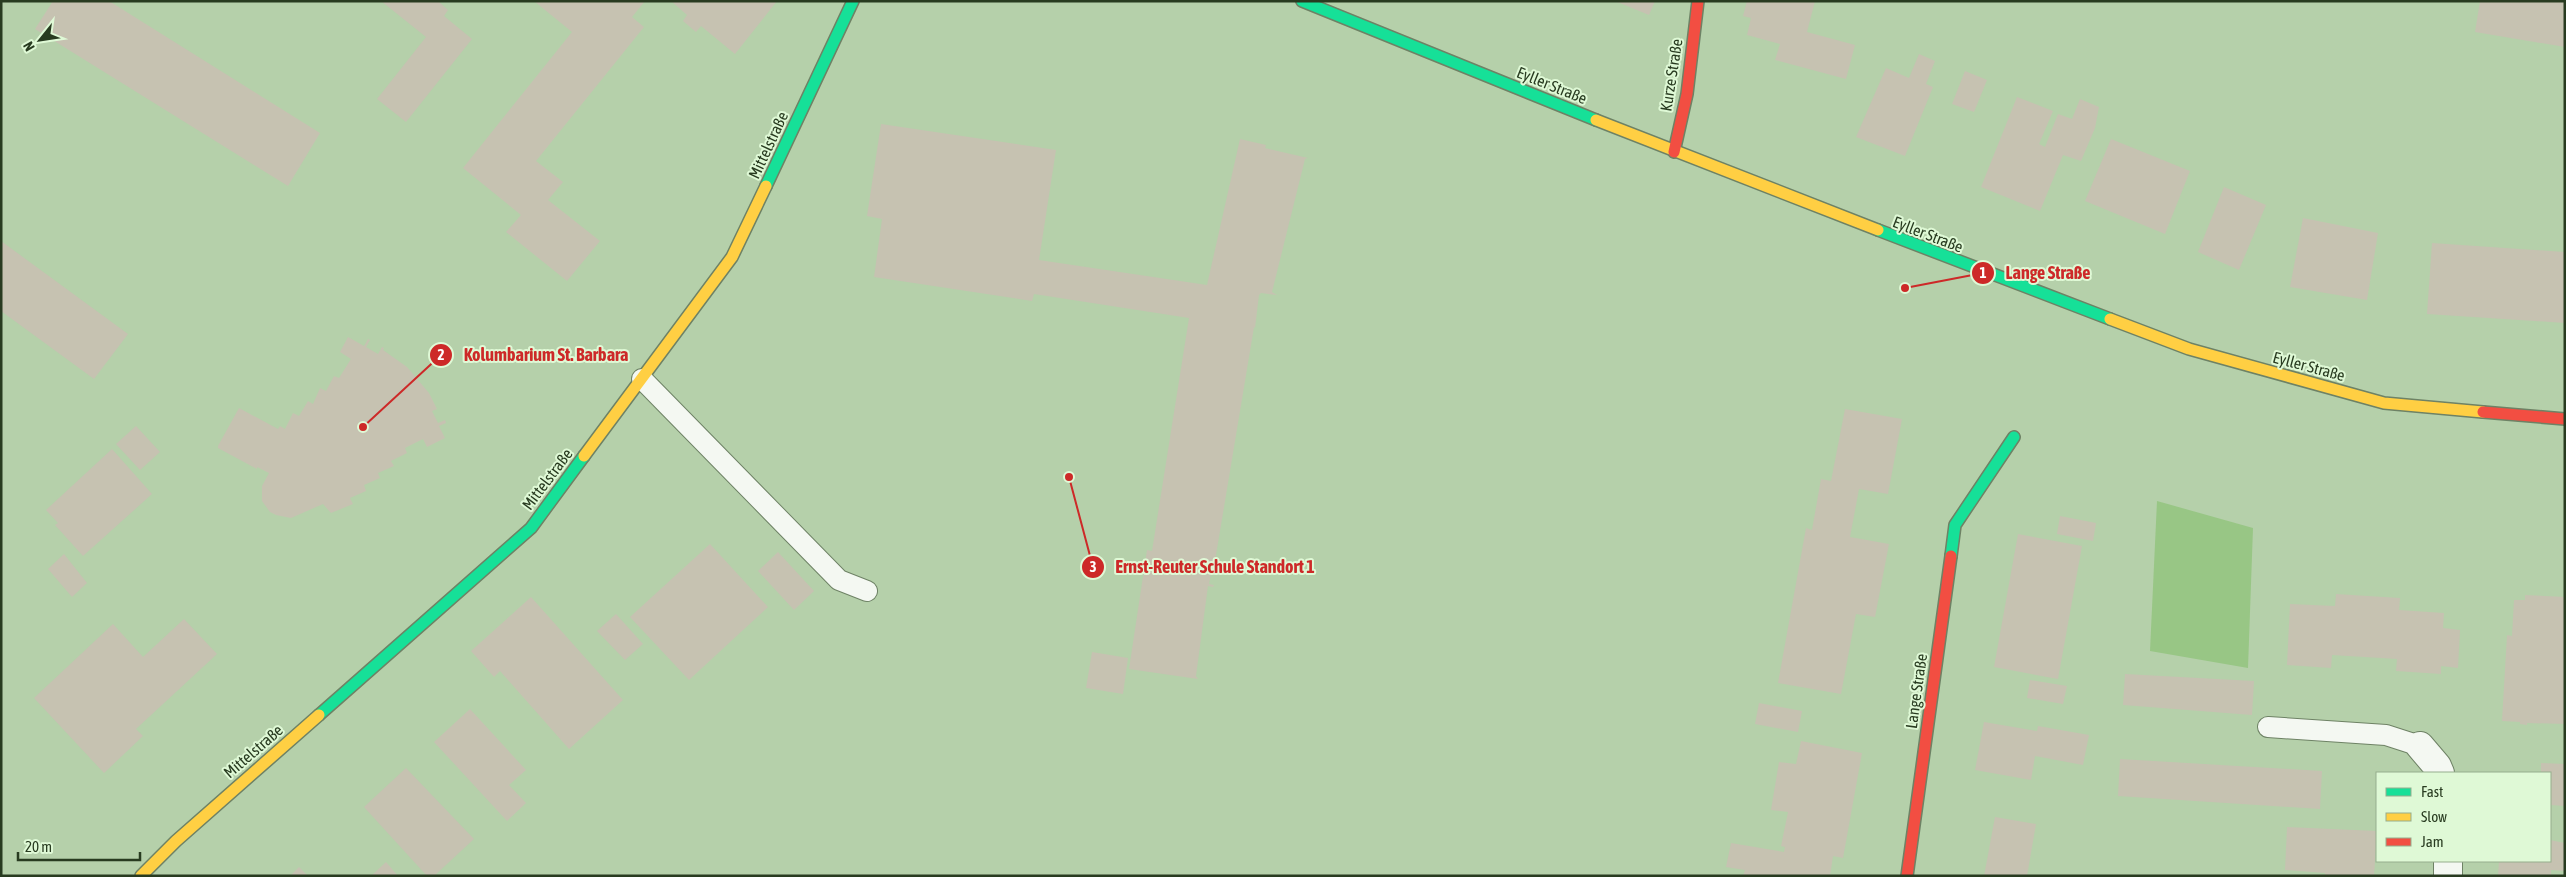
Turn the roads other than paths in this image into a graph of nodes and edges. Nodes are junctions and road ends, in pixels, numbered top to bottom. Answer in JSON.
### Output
{"nodes":[{"id":1,"x":853,"y":1,"type":"edge"},
{"id":2,"x":1302,"y":1,"type":"edge"},
{"id":3,"x":1698,"y":1,"type":"edge"},
{"id":4,"x":1674,"y":152,"type":"junction"},
{"id":5,"x":642,"y":379,"type":"junction"},
{"id":6,"x":2565,"y":419,"type":"edge"},
{"id":7,"x":2014,"y":437,"type":"dead end"},
{"id":8,"x":867,"y":591,"type":"dead end"},
{"id":9,"x":2268,"y":727,"type":"dead end"},
{"id":10,"x":2420,"y":746,"type":"joint"},
{"id":11,"x":2440,"y":772,"type":"edge"},
{"id":12,"x":2448,"y":862,"type":"edge"},
{"id":13,"x":141,"y":876,"type":"edge"},
{"id":14,"x":1907,"y":876,"type":"edge"},
{"id":15,"x":2448,"y":876,"type":"edge"}],
"edges":[{"from":1,"to":5,"type":"street","name":"Mittelstraße"},
{"from":2,"to":4,"type":"street","name":"Eyller Straße"},
{"from":3,"to":4,"type":"street","name":"Kurze Straße"},
{"from":4,"to":6,"type":"street","name":"Eyller Straße"},
{"from":5,"to":8,"type":"lane"},
{"from":5,"to":13,"type":"street","name":"Mittelstraße"},
{"from":7,"to":14,"type":"street","name":"Lange Straße"},
{"from":9,"to":10,"type":"lane"},
{"from":10,"to":11,"type":"street"},
{"from":12,"to":15,"type":"street"}]}
